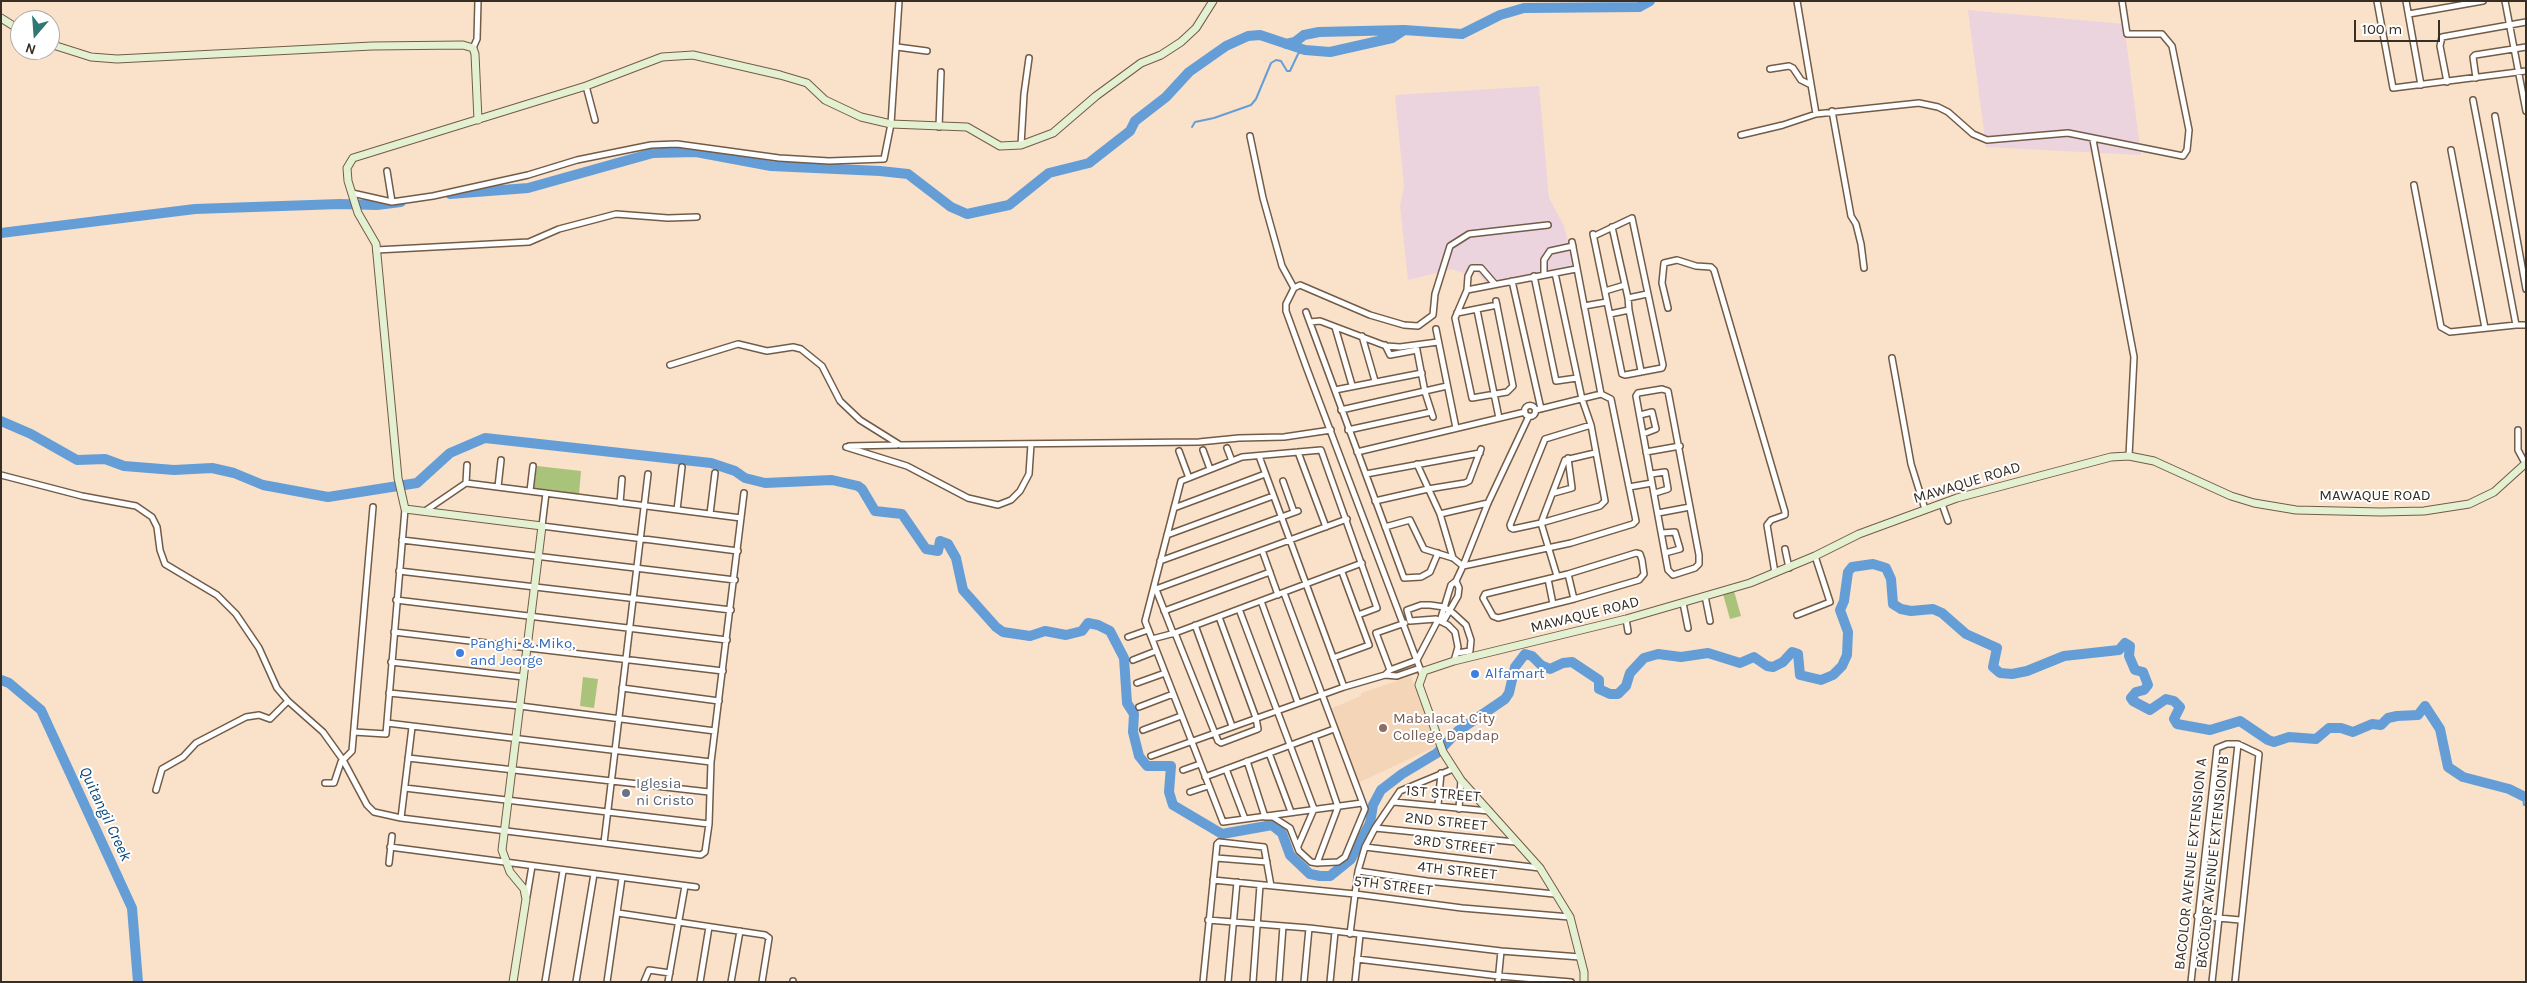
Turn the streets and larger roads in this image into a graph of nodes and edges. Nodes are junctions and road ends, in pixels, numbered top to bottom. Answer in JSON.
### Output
{"nodes":[{"id":1,"x":478,"y":1,"type":"edge"},
{"id":2,"x":899,"y":1,"type":"edge"},
{"id":3,"x":1213,"y":1,"type":"edge"},
{"id":4,"x":1797,"y":1,"type":"edge"},
{"id":5,"x":2122,"y":1,"type":"edge"},
{"id":6,"x":2377,"y":1,"type":"edge"},
{"id":7,"x":2406,"y":1,"type":"edge"},
{"id":8,"x":2483,"y":1,"type":"edge"},
{"id":9,"x":2505,"y":1,"type":"edge"},
{"id":10,"x":2409,"y":14,"type":"junction"},
{"id":11,"x":2526,"y":22,"type":"edge"},
{"id":12,"x":2510,"y":24,"type":"junction"},
{"id":13,"x":60,"y":47,"type":"edge"},
{"id":14,"x":897,"y":47,"type":"junction"},
{"id":15,"x":473,"y":48,"type":"junction"},
{"id":16,"x":2526,"y":48,"type":"edge"},
{"id":17,"x":2516,"y":49,"type":"junction"},
{"id":18,"x":927,"y":51,"type":"dead end"},
{"id":19,"x":1029,"y":58,"type":"dead end"},
{"id":20,"x":1770,"y":69,"type":"dead end"},
{"id":21,"x":2526,"y":71,"type":"edge"},
{"id":22,"x":941,"y":72,"type":"dead end"},
{"id":23,"x":2518,"y":72,"type":"junction"},
{"id":24,"x":2476,"y":78,"type":"junction"},
{"id":25,"x":2447,"y":82,"type":"junction"},
{"id":26,"x":1809,"y":84,"type":"junction"},
{"id":27,"x":2421,"y":85,"type":"junction"},
{"id":28,"x":586,"y":86,"type":"junction"},
{"id":29,"x":2473,"y":100,"type":"dead end"},
{"id":30,"x":2525,"y":101,"type":"edge"},
{"id":31,"x":2526,"y":111,"type":"edge"},
{"id":32,"x":1832,"y":112,"type":"junction"},
{"id":33,"x":1816,"y":114,"type":"junction"},
{"id":34,"x":2495,"y":116,"type":"dead end"},
{"id":35,"x":478,"y":120,"type":"junction"},
{"id":36,"x":596,"y":120,"type":"dead end"},
{"id":37,"x":891,"y":124,"type":"junction"},
{"id":38,"x":939,"y":127,"type":"junction"},
{"id":39,"x":1741,"y":135,"type":"dead end"},
{"id":40,"x":1250,"y":136,"type":"dead end"},
{"id":41,"x":2093,"y":140,"type":"junction"},
{"id":42,"x":1021,"y":146,"type":"junction"},
{"id":43,"x":2451,"y":150,"type":"dead end"},
{"id":44,"x":388,"y":171,"type":"dead end"},
{"id":45,"x":2414,"y":185,"type":"dead end"},
{"id":46,"x":353,"y":195,"type":"junction"},
{"id":47,"x":392,"y":202,"type":"junction"},
{"id":48,"x":697,"y":217,"type":"dead end"},
{"id":49,"x":1548,"y":225,"type":"dead end"},
{"id":50,"x":1612,"y":227,"type":"junction"},
{"id":51,"x":376,"y":250,"type":"junction"},
{"id":52,"x":1864,"y":268,"type":"dead end"},
{"id":53,"x":1576,"y":269,"type":"junction"},
{"id":54,"x":1556,"y":273,"type":"junction"},
{"id":55,"x":1544,"y":274,"type":"junction"},
{"id":56,"x":1534,"y":276,"type":"junction"},
{"id":57,"x":1512,"y":281,"type":"junction"},
{"id":58,"x":1494,"y":283,"type":"junction"},
{"id":59,"x":1625,"y":286,"type":"junction"},
{"id":60,"x":1294,"y":288,"type":"junction"},
{"id":61,"x":2526,"y":289,"type":"edge"},
{"id":62,"x":1467,"y":290,"type":"junction"},
{"id":63,"x":1605,"y":291,"type":"junction"},
{"id":64,"x":1647,"y":294,"type":"junction"},
{"id":65,"x":1628,"y":298,"type":"junction"},
{"id":66,"x":1607,"y":302,"type":"junction"},
{"id":67,"x":1584,"y":306,"type":"junction"},
{"id":68,"x":1668,"y":308,"type":"dead end"},
{"id":69,"x":1477,"y":310,"type":"junction"},
{"id":70,"x":1628,"y":310,"type":"junction"},
{"id":71,"x":1306,"y":312,"type":"dead end"},
{"id":72,"x":1457,"y":313,"type":"junction"},
{"id":73,"x":1610,"y":314,"type":"junction"},
{"id":74,"x":1310,"y":322,"type":"junction"},
{"id":75,"x":2516,"y":325,"type":"junction"},
{"id":76,"x":2526,"y":325,"type":"edge"},
{"id":77,"x":1335,"y":327,"type":"junction"},
{"id":78,"x":2485,"y":328,"type":"junction"},
{"id":79,"x":1436,"y":329,"type":"dead end"},
{"id":80,"x":1362,"y":336,"type":"junction"},
{"id":81,"x":1438,"y":342,"type":"junction"},
{"id":82,"x":1385,"y":345,"type":"junction"},
{"id":83,"x":1417,"y":348,"type":"junction"},
{"id":84,"x":1892,"y":358,"type":"dead end"},
{"id":85,"x":670,"y":365,"type":"dead end"},
{"id":86,"x":1641,"y":371,"type":"junction"},
{"id":87,"x":1422,"y":373,"type":"junction"},
{"id":88,"x":1577,"y":378,"type":"junction"},
{"id":89,"x":1375,"y":381,"type":"junction"},
{"id":90,"x":1352,"y":385,"type":"junction"},
{"id":91,"x":1447,"y":386,"type":"junction"},
{"id":92,"x":1335,"y":390,"type":"junction"},
{"id":93,"x":1425,"y":392,"type":"junction"},
{"id":94,"x":1601,"y":394,"type":"junction"},
{"id":95,"x":1495,"y":395,"type":"junction"},
{"id":96,"x":1582,"y":399,"type":"junction"},
{"id":97,"x":1341,"y":410,"type":"junction"},
{"id":98,"x":1539,"y":410,"type":"junction"},
{"id":99,"x":1527,"y":414,"type":"junction"},
{"id":100,"x":1640,"y":414,"type":"junction"},
{"id":101,"x":1499,"y":418,"type":"junction"},
{"id":102,"x":1591,"y":425,"type":"junction"},
{"id":103,"x":1456,"y":428,"type":"junction"},
{"id":104,"x":1331,"y":430,"type":"junction"},
{"id":105,"x":1348,"y":430,"type":"junction"},
{"id":106,"x":2518,"y":430,"type":"dead end"},
{"id":107,"x":1644,"y":434,"type":"junction"},
{"id":108,"x":1031,"y":444,"type":"junction"},
{"id":109,"x":900,"y":445,"type":"junction"},
{"id":110,"x":1680,"y":446,"type":"junction"},
{"id":111,"x":1227,"y":448,"type":"dead end"},
{"id":112,"x":1203,"y":450,"type":"dead end"},
{"id":113,"x":1179,"y":451,"type":"dead end"},
{"id":114,"x":1298,"y":452,"type":"junction"},
{"id":115,"x":1357,"y":452,"type":"junction"},
{"id":116,"x":1646,"y":452,"type":"junction"},
{"id":117,"x":1595,"y":453,"type":"junction"},
{"id":118,"x":1259,"y":456,"type":"junction"},
{"id":119,"x":2129,"y":456,"type":"junction"},
{"id":120,"x":1568,"y":458,"type":"junction"},
{"id":121,"x":501,"y":460,"type":"dead end"},
{"id":122,"x":1232,"y":461,"type":"junction"},
{"id":123,"x":2525,"y":463,"type":"edge"},
{"id":124,"x":1417,"y":464,"type":"junction"},
{"id":125,"x":467,"y":465,"type":"dead end"},
{"id":126,"x":533,"y":466,"type":"dead end"},
{"id":127,"x":682,"y":467,"type":"dead end"},
{"id":128,"x":1210,"y":470,"type":"junction"},
{"id":129,"x":715,"y":473,"type":"dead end"},
{"id":130,"x":648,"y":474,"type":"dead end"},
{"id":131,"x":1265,"y":474,"type":"junction"},
{"id":132,"x":1366,"y":474,"type":"junction"},
{"id":133,"x":1651,"y":474,"type":"junction"},
{"id":134,"x":1,"y":475,"type":"edge"},
{"id":135,"x":1188,"y":478,"type":"junction"},
{"id":136,"x":622,"y":479,"type":"dead end"},
{"id":137,"x":1283,"y":481,"type":"dead end"},
{"id":138,"x":466,"y":483,"type":"junction"},
{"id":139,"x":1652,"y":483,"type":"junction"},
{"id":140,"x":498,"y":487,"type":"junction"},
{"id":141,"x":1629,"y":487,"type":"junction"},
{"id":142,"x":1428,"y":489,"type":"junction"},
{"id":143,"x":530,"y":491,"type":"junction"},
{"id":144,"x":546,"y":493,"type":"junction"},
{"id":145,"x":1554,"y":493,"type":"junction"},
{"id":146,"x":1655,"y":493,"type":"junction"},
{"id":147,"x":744,"y":494,"type":"dead end"},
{"id":148,"x":1273,"y":496,"type":"junction"},
{"id":149,"x":1375,"y":502,"type":"junction"},
{"id":150,"x":620,"y":503,"type":"junction"},
{"id":151,"x":1488,"y":503,"type":"junction"},
{"id":152,"x":1942,"y":504,"type":"junction"},
{"id":153,"x":644,"y":506,"type":"junction"},
{"id":154,"x":373,"y":507,"type":"dead end"},
{"id":155,"x":1690,"y":507,"type":"junction"},
{"id":156,"x":1174,"y":508,"type":"junction"},
{"id":157,"x":405,"y":509,"type":"junction"},
{"id":158,"x":1925,"y":509,"type":"junction"},
{"id":159,"x":677,"y":510,"type":"junction"},
{"id":160,"x":425,"y":511,"type":"junction"},
{"id":161,"x":1658,"y":513,"type":"junction"},
{"id":162,"x":710,"y":514,"type":"junction"},
{"id":163,"x":1440,"y":514,"type":"junction"},
{"id":164,"x":1281,"y":517,"type":"junction"},
{"id":165,"x":741,"y":518,"type":"junction"},
{"id":166,"x":1347,"y":519,"type":"junction"},
{"id":167,"x":1948,"y":521,"type":"dead end"},
{"id":168,"x":1542,"y":523,"type":"junction"},
{"id":169,"x":542,"y":526,"type":"junction"},
{"id":170,"x":1326,"y":527,"type":"junction"},
{"id":171,"x":1385,"y":527,"type":"junction"},
{"id":172,"x":1662,"y":533,"type":"junction"},
{"id":173,"x":1167,"y":535,"type":"junction"},
{"id":174,"x":640,"y":537,"type":"junction"},
{"id":175,"x":402,"y":540,"type":"junction"},
{"id":176,"x":1290,"y":540,"type":"junction"},
{"id":177,"x":1549,"y":549,"type":"junction"},
{"id":178,"x":1785,"y":549,"type":"dead end"},
{"id":179,"x":1262,"y":550,"type":"junction"},
{"id":180,"x":738,"y":551,"type":"junction"},
{"id":181,"x":1438,"y":553,"type":"junction"},
{"id":182,"x":1665,"y":553,"type":"junction"},
{"id":183,"x":539,"y":556,"type":"junction"},
{"id":184,"x":1815,"y":556,"type":"junction"},
{"id":185,"x":1454,"y":558,"type":"junction"},
{"id":186,"x":1160,"y":561,"type":"junction"},
{"id":187,"x":1362,"y":563,"type":"junction"},
{"id":188,"x":1463,"y":566,"type":"junction"},
{"id":189,"x":636,"y":568,"type":"junction"},
{"id":190,"x":1789,"y":568,"type":"junction"},
{"id":191,"x":399,"y":571,"type":"junction"},
{"id":192,"x":1270,"y":572,"type":"junction"},
{"id":193,"x":1342,"y":572,"type":"junction"},
{"id":194,"x":1775,"y":573,"type":"junction"},
{"id":195,"x":1568,"y":574,"type":"junction"},
{"id":196,"x":1557,"y":576,"type":"junction"},
{"id":197,"x":1548,"y":579,"type":"junction"},
{"id":198,"x":735,"y":580,"type":"junction"},
{"id":199,"x":1456,"y":581,"type":"junction"},
{"id":200,"x":1306,"y":585,"type":"junction"},
{"id":201,"x":1155,"y":586,"type":"junction"},
{"id":202,"x":535,"y":587,"type":"junction"},
{"id":203,"x":1281,"y":594,"type":"junction"},
{"id":204,"x":1705,"y":596,"type":"junction"},
{"id":205,"x":633,"y":598,"type":"junction"},
{"id":206,"x":1574,"y":599,"type":"junction"},
{"id":207,"x":396,"y":600,"type":"junction"},
{"id":208,"x":1261,"y":601,"type":"junction"},
{"id":209,"x":1683,"y":603,"type":"junction"},
{"id":210,"x":1554,"y":604,"type":"junction"},
{"id":211,"x":1444,"y":607,"type":"junction"},
{"id":212,"x":1239,"y":609,"type":"junction"},
{"id":213,"x":731,"y":610,"type":"junction"},
{"id":214,"x":1164,"y":611,"type":"junction"},
{"id":215,"x":1450,"y":611,"type":"junction"},
{"id":216,"x":1358,"y":615,"type":"junction"},
{"id":217,"x":1797,"y":615,"type":"dead end"},
{"id":218,"x":531,"y":617,"type":"junction"},
{"id":219,"x":1219,"y":617,"type":"junction"},
{"id":220,"x":1626,"y":619,"type":"junction"},
{"id":221,"x":1410,"y":621,"type":"junction"},
{"id":222,"x":1440,"y":621,"type":"junction"},
{"id":223,"x":1710,"y":621,"type":"dead end"},
{"id":224,"x":1403,"y":623,"type":"junction"},
{"id":225,"x":1195,"y":625,"type":"junction"},
{"id":226,"x":1688,"y":628,"type":"dead end"},
{"id":227,"x":629,"y":629,"type":"junction"},
{"id":228,"x":1148,"y":630,"type":"junction"},
{"id":229,"x":1628,"y":631,"type":"dead end"},
{"id":230,"x":394,"y":632,"type":"junction"},
{"id":231,"x":1174,"y":633,"type":"junction"},
{"id":232,"x":1128,"y":637,"type":"dead end"},
{"id":233,"x":1152,"y":639,"type":"junction"},
{"id":234,"x":727,"y":640,"type":"junction"},
{"id":235,"x":528,"y":647,"type":"junction"},
{"id":236,"x":1156,"y":652,"type":"junction"},
{"id":237,"x":1457,"y":653,"type":"junction"},
{"id":238,"x":625,"y":658,"type":"junction"},
{"id":239,"x":1333,"y":658,"type":"junction"},
{"id":240,"x":1133,"y":660,"type":"dead end"},
{"id":241,"x":1417,"y":660,"type":"junction"},
{"id":242,"x":1454,"y":661,"type":"junction"},
{"id":243,"x":391,"y":662,"type":"junction"},
{"id":244,"x":1402,"y":666,"type":"junction"},
{"id":245,"x":1390,"y":670,"type":"junction"},
{"id":246,"x":723,"y":671,"type":"junction"},
{"id":247,"x":1165,"y":673,"type":"junction"},
{"id":248,"x":1404,"y":673,"type":"junction"},
{"id":249,"x":1420,"y":674,"type":"junction"},
{"id":250,"x":1385,"y":675,"type":"junction"},
{"id":251,"x":524,"y":676,"type":"junction"},
{"id":252,"x":1137,"y":683,"type":"dead end"},
{"id":253,"x":1344,"y":687,"type":"junction"},
{"id":254,"x":622,"y":688,"type":"junction"},
{"id":255,"x":389,"y":694,"type":"junction"},
{"id":256,"x":1173,"y":694,"type":"junction"},
{"id":257,"x":1321,"y":695,"type":"junction"},
{"id":258,"x":288,"y":701,"type":"junction"},
{"id":259,"x":719,"y":701,"type":"junction"},
{"id":260,"x":1298,"y":703,"type":"junction"},
{"id":261,"x":520,"y":706,"type":"junction"},
{"id":262,"x":1139,"y":707,"type":"dead end"},
{"id":263,"x":1278,"y":710,"type":"junction"},
{"id":264,"x":1181,"y":716,"type":"junction"},
{"id":265,"x":618,"y":718,"type":"junction"},
{"id":266,"x":1256,"y":718,"type":"junction"},
{"id":267,"x":387,"y":723,"type":"junction"},
{"id":268,"x":1232,"y":726,"type":"junction"},
{"id":269,"x":412,"y":727,"type":"junction"},
{"id":270,"x":1334,"y":729,"type":"junction"},
{"id":271,"x":1142,"y":730,"type":"dead end"},
{"id":272,"x":715,"y":731,"type":"junction"},
{"id":273,"x":354,"y":732,"type":"junction"},
{"id":274,"x":1214,"y":732,"type":"junction"},
{"id":275,"x":1314,"y":736,"type":"junction"},
{"id":276,"x":516,"y":739,"type":"junction"},
{"id":277,"x":1191,"y":740,"type":"junction"},
{"id":278,"x":2238,"y":744,"type":"junction"},
{"id":279,"x":1291,"y":745,"type":"junction"},
{"id":280,"x":614,"y":750,"type":"junction"},
{"id":281,"x":1269,"y":753,"type":"junction"},
{"id":282,"x":1151,"y":756,"type":"dead end"},
{"id":283,"x":408,"y":758,"type":"junction"},
{"id":284,"x":343,"y":760,"type":"junction"},
{"id":285,"x":1247,"y":761,"type":"junction"},
{"id":286,"x":711,"y":762,"type":"junction"},
{"id":287,"x":1200,"y":764,"type":"junction"},
{"id":288,"x":1226,"y":769,"type":"junction"},
{"id":289,"x":1453,"y":769,"type":"junction"},
{"id":290,"x":512,"y":770,"type":"junction"},
{"id":291,"x":1183,"y":770,"type":"dead end"},
{"id":292,"x":1442,"y":773,"type":"junction"},
{"id":293,"x":1205,"y":777,"type":"junction"},
{"id":294,"x":1461,"y":780,"type":"junction"},
{"id":295,"x":325,"y":783,"type":"dead end"},
{"id":296,"x":612,"y":783,"type":"junction"},
{"id":297,"x":1208,"y":786,"type":"junction"},
{"id":298,"x":405,"y":788,"type":"junction"},
{"id":299,"x":156,"y":790,"type":"dead end"},
{"id":300,"x":709,"y":792,"type":"junction"},
{"id":301,"x":1190,"y":792,"type":"dead end"},
{"id":302,"x":508,"y":800,"type":"junction"},
{"id":303,"x":1394,"y":802,"type":"junction"},
{"id":304,"x":1362,"y":803,"type":"junction"},
{"id":305,"x":1338,"y":806,"type":"junction"},
{"id":306,"x":1438,"y":806,"type":"junction"},
{"id":307,"x":1314,"y":809,"type":"junction"},
{"id":308,"x":1459,"y":809,"type":"junction"},
{"id":309,"x":1489,"y":811,"type":"junction"},
{"id":310,"x":1292,"y":812,"type":"junction"},
{"id":311,"x":608,"y":813,"type":"junction"},
{"id":312,"x":1265,"y":817,"type":"junction"},
{"id":313,"x":401,"y":818,"type":"junction"},
{"id":314,"x":1245,"y":819,"type":"junction"},
{"id":315,"x":709,"y":824,"type":"junction"},
{"id":316,"x":1375,"y":828,"type":"junction"},
{"id":317,"x":505,"y":831,"type":"junction"},
{"id":318,"x":392,"y":836,"type":"dead end"},
{"id":319,"x":1515,"y":842,"type":"junction"},
{"id":320,"x":604,"y":843,"type":"junction"},
{"id":321,"x":1298,"y":846,"type":"junction"},
{"id":322,"x":390,"y":847,"type":"junction"},
{"id":323,"x":1365,"y":847,"type":"junction"},
{"id":324,"x":1216,"y":858,"type":"junction"},
{"id":325,"x":1268,"y":862,"type":"junction"},
{"id":326,"x":388,"y":863,"type":"dead end"},
{"id":327,"x":1317,"y":863,"type":"junction"},
{"id":328,"x":506,"y":864,"type":"junction"},
{"id":329,"x":532,"y":866,"type":"junction"},
{"id":330,"x":1540,"y":868,"type":"junction"},
{"id":331,"x":563,"y":871,"type":"junction"},
{"id":332,"x":1358,"y":871,"type":"junction"},
{"id":333,"x":594,"y":874,"type":"junction"},
{"id":334,"x":622,"y":878,"type":"junction"},
{"id":335,"x":1213,"y":880,"type":"junction"},
{"id":336,"x":1237,"y":882,"type":"junction"},
{"id":337,"x":1260,"y":885,"type":"junction"},
{"id":338,"x":685,"y":886,"type":"junction"},
{"id":339,"x":1271,"y":886,"type":"junction"},
{"id":340,"x":696,"y":887,"type":"dead end"},
{"id":341,"x":1355,"y":894,"type":"junction"},
{"id":342,"x":1554,"y":894,"type":"junction"},
{"id":343,"x":526,"y":899,"type":"junction"},
{"id":344,"x":618,"y":913,"type":"junction"},
{"id":345,"x":2197,"y":916,"type":"junction"},
{"id":346,"x":1570,"y":917,"type":"junction"},
{"id":347,"x":2219,"y":918,"type":"junction"},
{"id":348,"x":1208,"y":920,"type":"junction"},
{"id":349,"x":2240,"y":920,"type":"junction"},
{"id":350,"x":679,"y":922,"type":"junction"},
{"id":351,"x":1234,"y":922,"type":"junction"},
{"id":352,"x":1258,"y":924,"type":"junction"},
{"id":353,"x":1284,"y":926,"type":"junction"},
{"id":354,"x":710,"y":927,"type":"junction"},
{"id":355,"x":1309,"y":928,"type":"junction"},
{"id":356,"x":740,"y":931,"type":"junction"},
{"id":357,"x":1335,"y":932,"type":"junction"},
{"id":358,"x":1350,"y":934,"type":"junction"},
{"id":359,"x":1360,"y":935,"type":"junction"},
{"id":360,"x":1501,"y":951,"type":"junction"},
{"id":361,"x":1580,"y":957,"type":"junction"},
{"id":362,"x":1357,"y":959,"type":"junction"},
{"id":363,"x":670,"y":973,"type":"junction"},
{"id":364,"x":1499,"y":979,"type":"edge"},
{"id":365,"x":513,"y":982,"type":"edge"},
{"id":366,"x":545,"y":982,"type":"edge"},
{"id":367,"x":576,"y":982,"type":"edge"},
{"id":368,"x":607,"y":982,"type":"edge"},
{"id":369,"x":644,"y":982,"type":"edge"},
{"id":370,"x":668,"y":982,"type":"edge"},
{"id":371,"x":700,"y":982,"type":"edge"},
{"id":372,"x":731,"y":982,"type":"edge"},
{"id":373,"x":762,"y":982,"type":"edge"},
{"id":374,"x":1203,"y":982,"type":"edge"},
{"id":375,"x":1228,"y":982,"type":"edge"},
{"id":376,"x":1253,"y":982,"type":"edge"},
{"id":377,"x":1279,"y":982,"type":"edge"},
{"id":378,"x":1304,"y":982,"type":"edge"},
{"id":379,"x":1330,"y":982,"type":"edge"},
{"id":380,"x":1355,"y":982,"type":"edge"},
{"id":381,"x":1571,"y":982,"type":"edge"},
{"id":382,"x":1584,"y":982,"type":"edge"},
{"id":383,"x":2191,"y":982,"type":"edge"},
{"id":384,"x":2212,"y":982,"type":"edge"},
{"id":385,"x":2235,"y":982,"type":"edge"}],
"edges":[{"from":1,"to":15,"type":"street"},
{"from":2,"to":14,"type":"street"},
{"from":3,"to":42,"type":"street"},
{"from":4,"to":26,"type":"street"},
{"from":5,"to":41,"type":"street"},
{"from":6,"to":27,"type":"street"},
{"from":7,"to":10,"type":"street"},
{"from":8,"to":10,"type":"street"},
{"from":9,"to":12,"type":"street"},
{"from":10,"to":27,"type":"street"},
{"from":11,"to":12,"type":"street"},
{"from":12,"to":17,"type":"street"},
{"from":12,"to":25,"type":"street"},
{"from":13,"to":15,"type":"street"},
{"from":14,"to":18,"type":"street"},
{"from":14,"to":37,"type":"street"},
{"from":15,"to":35,"type":"street"},
{"from":16,"to":17,"type":"street"},
{"from":17,"to":23,"type":"street"},
{"from":17,"to":24,"type":"street"},
{"from":19,"to":42,"type":"street"},
{"from":20,"to":26,"type":"street"},
{"from":21,"to":23,"type":"street"},
{"from":22,"to":38,"type":"street"},
{"from":23,"to":24,"type":"street"},
{"from":23,"to":30,"type":"street"},
{"from":24,"to":25,"type":"street"},
{"from":25,"to":27,"type":"street"},
{"from":26,"to":33,"type":"street"},
{"from":28,"to":35,"type":"street"},
{"from":28,"to":36,"type":"street"},
{"from":28,"to":37,"type":"street"},
{"from":29,"to":75,"type":"street"},
{"from":30,"to":31,"type":"street"},
{"from":32,"to":33,"type":"street"},
{"from":32,"to":41,"type":"street"},
{"from":32,"to":52,"type":"street"},
{"from":33,"to":39,"type":"street"},
{"from":34,"to":61,"type":"street"},
{"from":35,"to":46,"type":"street"},
{"from":37,"to":38,"type":"street"},
{"from":37,"to":47,"type":"street"},
{"from":38,"to":42,"type":"street"},
{"from":40,"to":60,"type":"street"},
{"from":41,"to":119,"type":"street"},
{"from":43,"to":78,"type":"street"},
{"from":44,"to":47,"type":"street"},
{"from":45,"to":78,"type":"street"},
{"from":46,"to":47,"type":"street"},
{"from":46,"to":51,"type":"street"},
{"from":48,"to":51,"type":"street"},
{"from":49,"to":60,"type":"street"},
{"from":50,"to":59,"type":"street"},
{"from":50,"to":63,"type":"street"},
{"from":50,"to":64,"type":"street"},
{"from":51,"to":157,"type":"street"},
{"from":53,"to":54,"type":"street"},
{"from":53,"to":55,"type":"street"},
{"from":53,"to":67,"type":"street"},
{"from":54,"to":55,"type":"street"},
{"from":54,"to":88,"type":"street"},
{"from":55,"to":56,"type":"street"},
{"from":56,"to":57,"type":"street"},
{"from":56,"to":88,"type":"street"},
{"from":57,"to":58,"type":"street"},
{"from":57,"to":98,"type":"street"},
{"from":58,"to":62,"type":"street"},
{"from":58,"to":62,"type":"street"},
{"from":59,"to":63,"type":"street"},
{"from":59,"to":65,"type":"street"},
{"from":60,"to":104,"type":"street"},
{"from":62,"to":72,"type":"street"},
{"from":63,"to":66,"type":"street"},
{"from":64,"to":65,"type":"street"},
{"from":64,"to":86,"type":"street"},
{"from":65,"to":70,"type":"street"},
{"from":66,"to":67,"type":"street"},
{"from":66,"to":73,"type":"street"},
{"from":67,"to":94,"type":"street"},
{"from":68,"to":194,"type":"street"},
{"from":69,"to":72,"type":"street"},
{"from":69,"to":95,"type":"street"},
{"from":69,"to":95,"type":"street"},
{"from":70,"to":73,"type":"street"},
{"from":70,"to":86,"type":"street"},
{"from":71,"to":74,"type":"street"},
{"from":72,"to":95,"type":"street"},
{"from":73,"to":86,"type":"street"},
{"from":74,"to":77,"type":"street"},
{"from":74,"to":92,"type":"street"},
{"from":75,"to":76,"type":"street"},
{"from":75,"to":78,"type":"street"},
{"from":77,"to":80,"type":"street"},
{"from":77,"to":90,"type":"street"},
{"from":79,"to":81,"type":"street"},
{"from":80,"to":82,"type":"street"},
{"from":80,"to":89,"type":"street"},
{"from":81,"to":83,"type":"street"},
{"from":81,"to":91,"type":"street"},
{"from":82,"to":83,"type":"street"},
{"from":82,"to":83,"type":"street"},
{"from":83,"to":87,"type":"street"},
{"from":84,"to":158,"type":"street"},
{"from":85,"to":109,"type":"street"},
{"from":87,"to":89,"type":"street"},
{"from":87,"to":93,"type":"street"},
{"from":88,"to":96,"type":"street"},
{"from":89,"to":90,"type":"street"},
{"from":90,"to":92,"type":"street"},
{"from":91,"to":93,"type":"street"},
{"from":91,"to":103,"type":"street"},
{"from":92,"to":97,"type":"street"},
{"from":93,"to":97,"type":"street"},
{"from":93,"to":105,"type":"street"},
{"from":94,"to":96,"type":"street"},
{"from":94,"to":141,"type":"street"},
{"from":95,"to":101,"type":"street"},
{"from":96,"to":98,"type":"street"},
{"from":96,"to":102,"type":"street"},
{"from":97,"to":105,"type":"street"},
{"from":98,"to":99,"type":"street"},
{"from":98,"to":99,"type":"street"},
{"from":99,"to":101,"type":"street"},
{"from":99,"to":151,"type":"street"},
{"from":100,"to":107,"type":"street"},
{"from":100,"to":107,"type":"street"},
{"from":100,"to":110,"type":"street"},
{"from":101,"to":103,"type":"street"},
{"from":102,"to":117,"type":"street"},
{"from":102,"to":168,"type":"street"},
{"from":103,"to":115,"type":"street"},
{"from":104,"to":108,"type":"street"},
{"from":104,"to":224,"type":"street"},
{"from":105,"to":115,"type":"street"},
{"from":106,"to":123,"type":"street"},
{"from":107,"to":116,"type":"street"},
{"from":108,"to":109,"type":"street"},
{"from":108,"to":109,"type":"street"},
{"from":110,"to":116,"type":"street"},
{"from":110,"to":155,"type":"street"},
{"from":111,"to":122,"type":"street"},
{"from":112,"to":128,"type":"street"},
{"from":113,"to":135,"type":"street"},
{"from":114,"to":118,"type":"street"},
{"from":114,"to":166,"type":"street"},
{"from":114,"to":170,"type":"street"},
{"from":115,"to":132,"type":"street"},
{"from":116,"to":133,"type":"street"},
{"from":117,"to":120,"type":"street"},
{"from":117,"to":168,"type":"street"},
{"from":118,"to":122,"type":"street"},
{"from":118,"to":131,"type":"street"},
{"from":119,"to":123,"type":"street","name":"MAWAQUE ROAD"},
{"from":119,"to":152,"type":"street","name":"MAWAQUE ROAD"},
{"from":120,"to":145,"type":"street"},
{"from":120,"to":145,"type":"street"},
{"from":121,"to":140,"type":"street"},
{"from":122,"to":128,"type":"street"},
{"from":124,"to":132,"type":"street"},
{"from":124,"to":142,"type":"street"},
{"from":124,"to":142,"type":"street"},
{"from":125,"to":138,"type":"street"},
{"from":126,"to":143,"type":"street"},
{"from":127,"to":159,"type":"street"},
{"from":128,"to":135,"type":"street"},
{"from":129,"to":162,"type":"street"},
{"from":130,"to":153,"type":"street"},
{"from":131,"to":148,"type":"street"},
{"from":131,"to":156,"type":"street"},
{"from":132,"to":149,"type":"street"},
{"from":133,"to":139,"type":"street"},
{"from":133,"to":146,"type":"street"},
{"from":134,"to":258,"type":"street"},
{"from":135,"to":156,"type":"street"},
{"from":136,"to":150,"type":"street"},
{"from":137,"to":164,"type":"street"},
{"from":138,"to":140,"type":"street"},
{"from":138,"to":160,"type":"street"},
{"from":139,"to":141,"type":"street"},
{"from":139,"to":146,"type":"street"},
{"from":140,"to":143,"type":"street"},
{"from":141,"to":177,"type":"street"},
{"from":142,"to":149,"type":"street"},
{"from":142,"to":163,"type":"street"},
{"from":143,"to":144,"type":"street"},
{"from":144,"to":150,"type":"street"},
{"from":144,"to":169,"type":"street"},
{"from":145,"to":168,"type":"street"},
{"from":146,"to":161,"type":"street"},
{"from":147,"to":165,"type":"street"},
{"from":148,"to":164,"type":"street"},
{"from":148,"to":173,"type":"street"},
{"from":149,"to":171,"type":"street"},
{"from":150,"to":153,"type":"street"},
{"from":151,"to":163,"type":"street"},
{"from":151,"to":188,"type":"street"},
{"from":152,"to":158,"type":"street","name":"MAWAQUE ROAD"},
{"from":152,"to":167,"type":"street"},
{"from":153,"to":159,"type":"street"},
{"from":153,"to":174,"type":"street"},
{"from":154,"to":273,"type":"street"},
{"from":155,"to":161,"type":"street"},
{"from":155,"to":182,"type":"street"},
{"from":156,"to":173,"type":"street"},
{"from":157,"to":160,"type":"street"},
{"from":157,"to":175,"type":"street"},
{"from":158,"to":184,"type":"street","name":"MAWAQUE ROAD"},
{"from":159,"to":162,"type":"street"},
{"from":160,"to":169,"type":"street"},
{"from":161,"to":172,"type":"street"},
{"from":162,"to":165,"type":"street"},
{"from":163,"to":185,"type":"street"},
{"from":164,"to":176,"type":"street"},
{"from":164,"to":186,"type":"street"},
{"from":165,"to":180,"type":"street"},
{"from":166,"to":170,"type":"street"},
{"from":166,"to":187,"type":"street"},
{"from":168,"to":177,"type":"street"},
{"from":169,"to":174,"type":"street"},
{"from":169,"to":183,"type":"street"},
{"from":170,"to":176,"type":"street"},
{"from":171,"to":181,"type":"street"},
{"from":171,"to":181,"type":"street"},
{"from":172,"to":182,"type":"street"},
{"from":172,"to":182,"type":"street"},
{"from":173,"to":186,"type":"street"},
{"from":174,"to":180,"type":"street"},
{"from":174,"to":189,"type":"street"},
{"from":175,"to":183,"type":"street"},
{"from":175,"to":191,"type":"street"},
{"from":176,"to":179,"type":"street"},
{"from":176,"to":200,"type":"street"},
{"from":177,"to":188,"type":"street"},
{"from":177,"to":196,"type":"street"},
{"from":178,"to":190,"type":"street"},
{"from":179,"to":192,"type":"street"},
{"from":179,"to":201,"type":"street"},
{"from":180,"to":198,"type":"street"},
{"from":181,"to":185,"type":"street"},
{"from":183,"to":189,"type":"street"},
{"from":183,"to":202,"type":"street"},
{"from":184,"to":190,"type":"street","name":"MAWAQUE ROAD"},
{"from":184,"to":217,"type":"street"},
{"from":185,"to":188,"type":"street"},
{"from":186,"to":201,"type":"street"},
{"from":187,"to":193,"type":"street"},
{"from":187,"to":216,"type":"street"},
{"from":188,"to":199,"type":"street"},
{"from":189,"to":198,"type":"street"},
{"from":189,"to":205,"type":"street"},
{"from":190,"to":194,"type":"street","name":"MAWAQUE ROAD"},
{"from":191,"to":202,"type":"street"},
{"from":191,"to":207,"type":"street"},
{"from":192,"to":203,"type":"street"},
{"from":192,"to":214,"type":"street"},
{"from":193,"to":200,"type":"street"},
{"from":193,"to":216,"type":"street"},
{"from":194,"to":204,"type":"street","name":"MAWAQUE ROAD"},
{"from":195,"to":196,"type":"street"},
{"from":195,"to":206,"type":"street"},
{"from":195,"to":206,"type":"street"},
{"from":196,"to":197,"type":"street"},
{"from":197,"to":210,"type":"street"},
{"from":197,"to":210,"type":"street"},
{"from":198,"to":213,"type":"street"},
{"from":199,"to":211,"type":"street"},
{"from":199,"to":215,"type":"street"},
{"from":200,"to":203,"type":"street"},
{"from":200,"to":239,"type":"street"},
{"from":201,"to":214,"type":"street"},
{"from":201,"to":228,"type":"street"},
{"from":202,"to":205,"type":"street"},
{"from":202,"to":218,"type":"street"},
{"from":203,"to":208,"type":"street"},
{"from":203,"to":257,"type":"street"},
{"from":204,"to":209,"type":"street","name":"MAWAQUE ROAD"},
{"from":204,"to":223,"type":"street"},
{"from":205,"to":213,"type":"street"},
{"from":205,"to":227,"type":"street"},
{"from":206,"to":210,"type":"street"},
{"from":207,"to":218,"type":"street"},
{"from":207,"to":230,"type":"street"},
{"from":208,"to":212,"type":"street"},
{"from":208,"to":260,"type":"street"},
{"from":209,"to":220,"type":"street","name":"MAWAQUE ROAD"},
{"from":209,"to":226,"type":"street"},
{"from":211,"to":215,"type":"street"},
{"from":211,"to":221,"type":"street"},
{"from":211,"to":222,"type":"street"},
{"from":212,"to":219,"type":"street"},
{"from":212,"to":263,"type":"street"},
{"from":213,"to":234,"type":"street"},
{"from":214,"to":231,"type":"street"},
{"from":215,"to":222,"type":"street"},
{"from":215,"to":237,"type":"street"},
{"from":216,"to":239,"type":"street"},
{"from":218,"to":227,"type":"street"},
{"from":218,"to":235,"type":"street"},
{"from":219,"to":225,"type":"street"},
{"from":219,"to":266,"type":"street"},
{"from":220,"to":229,"type":"street"},
{"from":220,"to":242,"type":"street","name":"MAWAQUE ROAD"},
{"from":221,"to":222,"type":"street"},
{"from":221,"to":224,"type":"street"},
{"from":222,"to":237,"type":"street"},
{"from":222,"to":241,"type":"street"},
{"from":224,"to":241,"type":"street"},
{"from":224,"to":245,"type":"street"},
{"from":225,"to":231,"type":"street"},
{"from":225,"to":268,"type":"street"},
{"from":227,"to":234,"type":"street"},
{"from":227,"to":238,"type":"street"},
{"from":228,"to":232,"type":"street"},
{"from":228,"to":233,"type":"street"},
{"from":230,"to":235,"type":"street"},
{"from":230,"to":243,"type":"street"},
{"from":231,"to":233,"type":"street"},
{"from":231,"to":274,"type":"street"},
{"from":233,"to":236,"type":"street"},
{"from":234,"to":246,"type":"street"},
{"from":235,"to":238,"type":"street"},
{"from":235,"to":251,"type":"street"},
{"from":236,"to":240,"type":"street"},
{"from":236,"to":247,"type":"street"},
{"from":237,"to":242,"type":"street"},
{"from":238,"to":246,"type":"street"},
{"from":238,"to":254,"type":"street"},
{"from":239,"to":253,"type":"street"},
{"from":241,"to":244,"type":"street"},
{"from":241,"to":249,"type":"street"},
{"from":242,"to":249,"type":"street","name":"MAWAQUE ROAD"},
{"from":243,"to":251,"type":"street"},
{"from":243,"to":255,"type":"street"},
{"from":244,"to":245,"type":"street"},
{"from":244,"to":248,"type":"street"},
{"from":245,"to":250,"type":"street"},
{"from":246,"to":259,"type":"street"},
{"from":247,"to":252,"type":"street"},
{"from":247,"to":256,"type":"street"},
{"from":248,"to":249,"type":"street"},
{"from":248,"to":250,"type":"street"},
{"from":249,"to":289,"type":"street"},
{"from":250,"to":253,"type":"street"},
{"from":251,"to":261,"type":"street"},
{"from":253,"to":257,"type":"street"},
{"from":254,"to":259,"type":"street"},
{"from":254,"to":265,"type":"street"},
{"from":255,"to":261,"type":"street"},
{"from":255,"to":267,"type":"street"},
{"from":256,"to":262,"type":"street"},
{"from":256,"to":264,"type":"street"},
{"from":257,"to":260,"type":"street"},
{"from":257,"to":270,"type":"street"},
{"from":258,"to":284,"type":"street"},
{"from":258,"to":299,"type":"street"},
{"from":259,"to":272,"type":"street"},
{"from":260,"to":263,"type":"street"},
{"from":261,"to":265,"type":"street"},
{"from":261,"to":276,"type":"street"},
{"from":263,"to":266,"type":"street"},
{"from":263,"to":279,"type":"street"},
{"from":264,"to":271,"type":"street"},
{"from":264,"to":277,"type":"street"},
{"from":265,"to":272,"type":"street"},
{"from":265,"to":280,"type":"street"},
{"from":266,"to":268,"type":"street"},
{"from":266,"to":274,"type":"street"},
{"from":267,"to":269,"type":"street"},
{"from":267,"to":273,"type":"street"},
{"from":268,"to":274,"type":"street"},
{"from":269,"to":276,"type":"street"},
{"from":269,"to":283,"type":"street"},
{"from":270,"to":275,"type":"street"},
{"from":270,"to":304,"type":"street"},
{"from":272,"to":286,"type":"street"},
{"from":273,"to":284,"type":"street"},
{"from":274,"to":277,"type":"street"},
{"from":275,"to":279,"type":"street"},
{"from":275,"to":305,"type":"street"},
{"from":276,"to":280,"type":"street"},
{"from":276,"to":290,"type":"street"},
{"from":277,"to":282,"type":"street"},
{"from":277,"to":287,"type":"street"},
{"from":278,"to":345,"type":"street","name":"BACOLOR AVENUE EXTENSION A"},
{"from":278,"to":347,"type":"street","name":"BACOLOR AVENUE EXTENSION B"},
{"from":278,"to":349,"type":"street"},
{"from":279,"to":281,"type":"street"},
{"from":279,"to":307,"type":"street"},
{"from":280,"to":286,"type":"street"},
{"from":280,"to":296,"type":"street"},
{"from":281,"to":285,"type":"street"},
{"from":281,"to":310,"type":"street"},
{"from":283,"to":290,"type":"street"},
{"from":283,"to":298,"type":"street"},
{"from":284,"to":295,"type":"street"},
{"from":284,"to":313,"type":"street"},
{"from":285,"to":288,"type":"street"},
{"from":285,"to":312,"type":"street"},
{"from":286,"to":300,"type":"street"},
{"from":287,"to":291,"type":"street"},
{"from":287,"to":293,"type":"street"},
{"from":288,"to":293,"type":"street"},
{"from":288,"to":314,"type":"street"},
{"from":289,"to":292,"type":"street"},
{"from":289,"to":294,"type":"street"},
{"from":290,"to":296,"type":"street"},
{"from":290,"to":302,"type":"street"},
{"from":292,"to":303,"type":"street"},
{"from":292,"to":306,"type":"street"},
{"from":293,"to":297,"type":"street"},
{"from":294,"to":308,"type":"street"},
{"from":294,"to":309,"type":"street"},
{"from":296,"to":300,"type":"street"},
{"from":296,"to":311,"type":"street"},
{"from":297,"to":301,"type":"street"},
{"from":297,"to":314,"type":"street"},
{"from":298,"to":302,"type":"street"},
{"from":298,"to":313,"type":"street"},
{"from":300,"to":315,"type":"street"},
{"from":302,"to":311,"type":"street"},
{"from":302,"to":317,"type":"street"},
{"from":303,"to":306,"type":"street","name":"1ST STREET"},
{"from":303,"to":316,"type":"street"},
{"from":304,"to":305,"type":"street"},
{"from":304,"to":327,"type":"street"},
{"from":305,"to":307,"type":"street"},
{"from":305,"to":327,"type":"street"},
{"from":306,"to":308,"type":"street","name":"1ST STREET"},
{"from":307,"to":310,"type":"street"},
{"from":307,"to":321,"type":"street"},
{"from":308,"to":309,"type":"street","name":"1ST STREET"},
{"from":309,"to":319,"type":"street"},
{"from":310,"to":312,"type":"street"},
{"from":311,"to":315,"type":"street"},
{"from":311,"to":320,"type":"street"},
{"from":312,"to":314,"type":"street"},
{"from":312,"to":321,"type":"street"},
{"from":313,"to":317,"type":"street"},
{"from":315,"to":320,"type":"street"},
{"from":316,"to":319,"type":"street","name":"2ND STREET"},
{"from":316,"to":323,"type":"street"},
{"from":317,"to":320,"type":"street"},
{"from":317,"to":328,"type":"street"},
{"from":318,"to":322,"type":"street"},
{"from":319,"to":330,"type":"street"},
{"from":321,"to":327,"type":"street"},
{"from":322,"to":326,"type":"street"},
{"from":322,"to":328,"type":"street"},
{"from":323,"to":330,"type":"street","name":"3RD STREET"},
{"from":323,"to":332,"type":"street"},
{"from":324,"to":325,"type":"street"},
{"from":324,"to":325,"type":"street"},
{"from":324,"to":335,"type":"street"},
{"from":325,"to":339,"type":"street"},
{"from":328,"to":329,"type":"street"},
{"from":328,"to":343,"type":"street"},
{"from":329,"to":331,"type":"street"},
{"from":329,"to":343,"type":"street"},
{"from":330,"to":342,"type":"street"},
{"from":331,"to":333,"type":"street"},
{"from":331,"to":366,"type":"street"},
{"from":332,"to":341,"type":"street"},
{"from":332,"to":342,"type":"street","name":"4TH STREET"},
{"from":333,"to":334,"type":"street"},
{"from":333,"to":367,"type":"street"},
{"from":334,"to":338,"type":"street"},
{"from":334,"to":344,"type":"street"},
{"from":335,"to":336,"type":"street","name":"5TH STREET"},
{"from":335,"to":348,"type":"street"},
{"from":336,"to":337,"type":"street","name":"5TH STREET"},
{"from":336,"to":351,"type":"street"},
{"from":337,"to":339,"type":"street","name":"5TH STREET"},
{"from":337,"to":352,"type":"street"},
{"from":338,"to":340,"type":"street"},
{"from":338,"to":350,"type":"street"},
{"from":339,"to":341,"type":"street","name":"5TH STREET"},
{"from":341,"to":346,"type":"street","name":"5TH STREET"},
{"from":341,"to":358,"type":"street"},
{"from":342,"to":346,"type":"street"},
{"from":343,"to":365,"type":"street"},
{"from":344,"to":350,"type":"street"},
{"from":344,"to":368,"type":"street"},
{"from":345,"to":347,"type":"street"},
{"from":345,"to":383,"type":"street","name":"BACOLOR AVENUE EXTENSION A"},
{"from":346,"to":361,"type":"street"},
{"from":347,"to":349,"type":"street"},
{"from":347,"to":384,"type":"street","name":"BACOLOR AVENUE EXTENSION B"},
{"from":348,"to":351,"type":"street"},
{"from":348,"to":374,"type":"street"},
{"from":349,"to":385,"type":"street"},
{"from":350,"to":354,"type":"street"},
{"from":350,"to":363,"type":"street"},
{"from":351,"to":352,"type":"street"},
{"from":351,"to":375,"type":"street"},
{"from":352,"to":353,"type":"street"},
{"from":352,"to":376,"type":"street"},
{"from":353,"to":355,"type":"street"},
{"from":353,"to":377,"type":"street"},
{"from":354,"to":356,"type":"street"},
{"from":354,"to":371,"type":"street"},
{"from":355,"to":357,"type":"street"},
{"from":355,"to":378,"type":"street"},
{"from":356,"to":372,"type":"street"},
{"from":356,"to":373,"type":"street"},
{"from":357,"to":358,"type":"street"},
{"from":357,"to":379,"type":"street"},
{"from":358,"to":359,"type":"street"},
{"from":359,"to":360,"type":"street"},
{"from":359,"to":362,"type":"street"},
{"from":360,"to":361,"type":"street"},
{"from":360,"to":364,"type":"street"},
{"from":361,"to":382,"type":"street"},
{"from":362,"to":364,"type":"street"},
{"from":362,"to":380,"type":"street"},
{"from":363,"to":369,"type":"street"},
{"from":363,"to":370,"type":"street"},
{"from":364,"to":381,"type":"street"}]}
